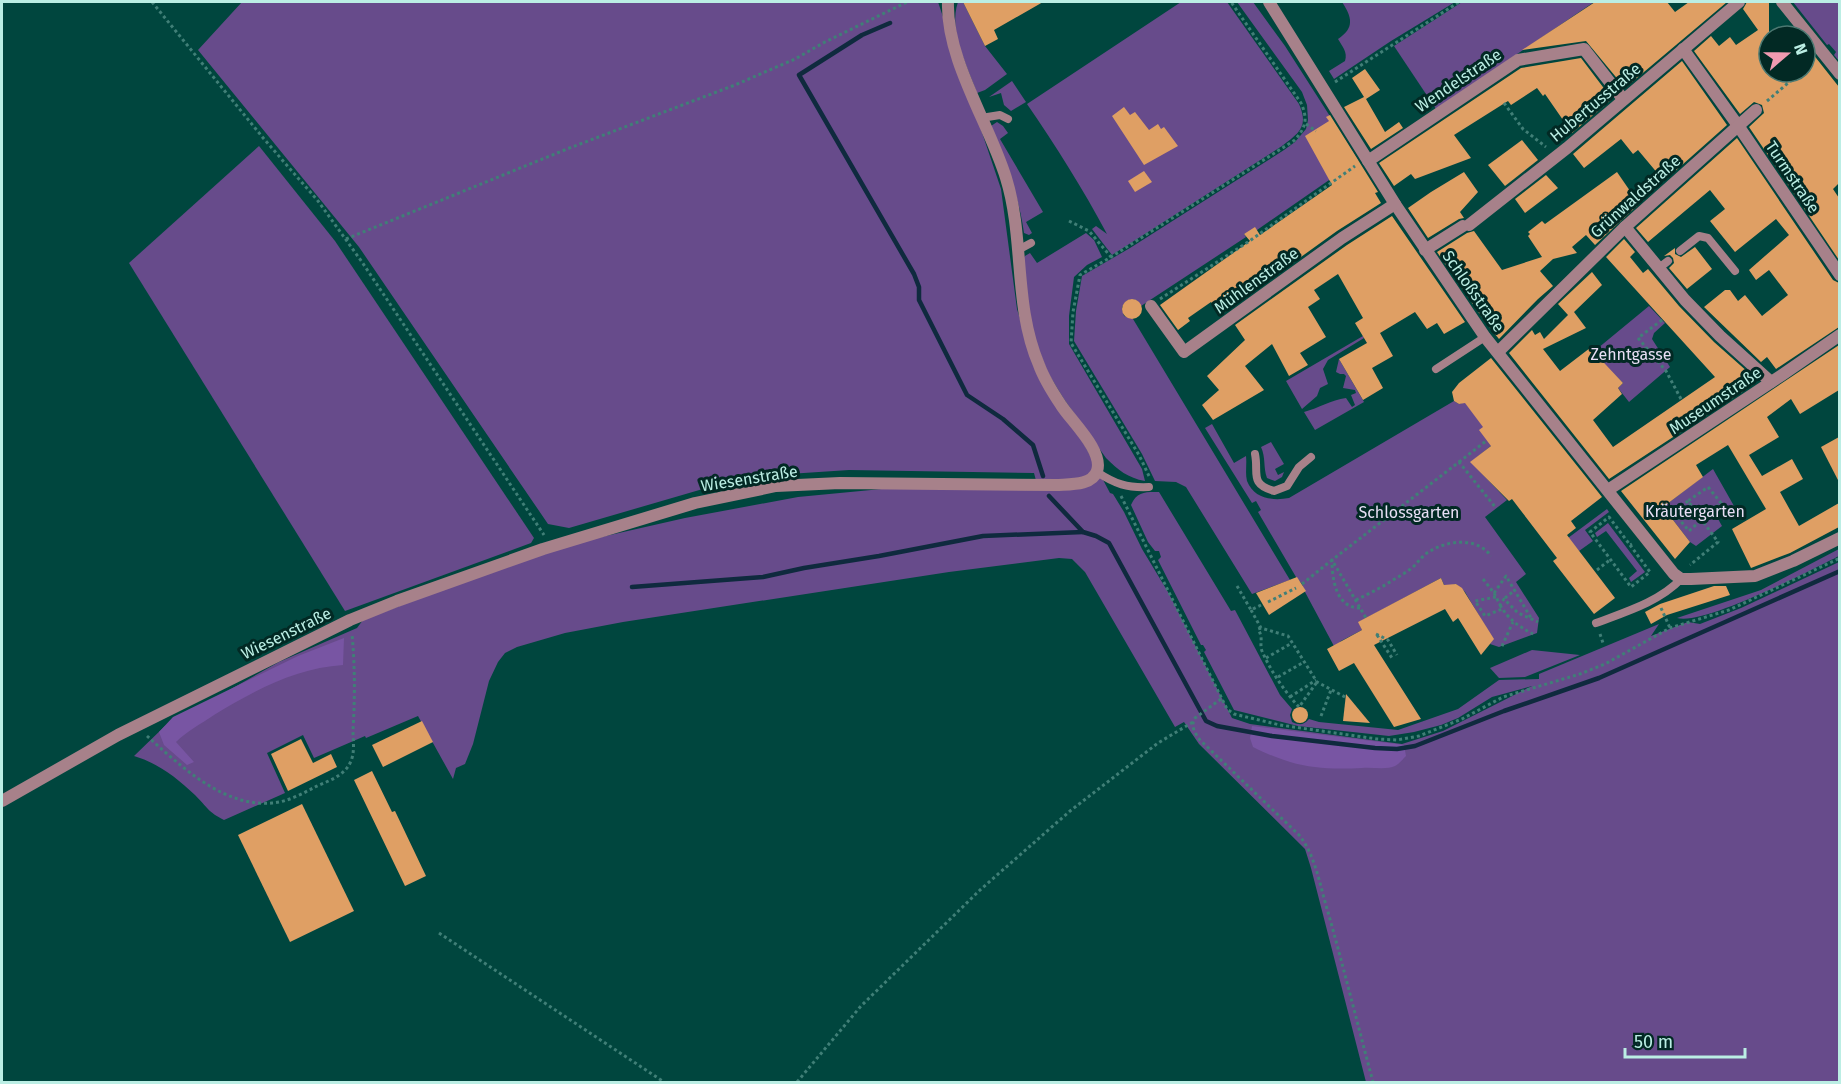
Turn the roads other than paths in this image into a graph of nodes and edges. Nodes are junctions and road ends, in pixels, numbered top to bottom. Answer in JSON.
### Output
{"nodes":[{"id":1,"x":948,"y":2,"type":"edge"},
{"id":2,"x":1269,"y":2,"type":"edge"},
{"id":3,"x":1739,"y":2,"type":"edge"},
{"id":4,"x":1782,"y":2,"type":"edge"},
{"id":5,"x":1683,"y":49,"type":"junction"},
{"id":6,"x":1839,"y":74,"type":"edge"},
{"id":7,"x":1623,"y":99,"type":"junction"},
{"id":8,"x":1756,"y":110,"type":"road end"},
{"id":9,"x":981,"y":118,"type":"junction"},
{"id":10,"x":1008,"y":119,"type":"dead end"},
{"id":11,"x":1739,"y":127,"type":"junction"},
{"id":12,"x":1368,"y":160,"type":"junction"},
{"id":13,"x":1395,"y":204,"type":"junction"},
{"id":14,"x":1625,"y":226,"type":"junction"},
{"id":15,"x":1031,"y":243,"type":"dead end"},
{"id":16,"x":1018,"y":250,"type":"junction"},
{"id":17,"x":1425,"y":250,"type":"junction"},
{"id":18,"x":1680,"y":251,"type":"dead end"},
{"id":19,"x":1735,"y":271,"type":"dead end"},
{"id":20,"x":1839,"y":275,"type":"edge"},
{"id":21,"x":1150,"y":306,"type":"road end"},
{"id":22,"x":1839,"y":335,"type":"edge"},
{"id":23,"x":1485,"y":337,"type":"junction"},
{"id":24,"x":1498,"y":352,"type":"junction"},
{"id":25,"x":1436,"y":369,"type":"dead end"},
{"id":26,"x":1771,"y":382,"type":"junction"},
{"id":27,"x":1255,"y":454,"type":"dead end"},
{"id":28,"x":1311,"y":457,"type":"dead end"},
{"id":29,"x":1097,"y":472,"type":"junction"},
{"id":30,"x":1149,"y":487,"type":"road end"},
{"id":31,"x":1608,"y":490,"type":"junction"},
{"id":32,"x":1839,"y":538,"type":"edge"},
{"id":33,"x":1681,"y":579,"type":"junction"},
{"id":34,"x":1596,"y":623,"type":"dead end"},
{"id":35,"x":2,"y":801,"type":"edge"}],
"edges":[{"from":1,"to":9,"type":"street"},
{"from":2,"to":12,"type":"street","name":"Schloßstraße"},
{"from":3,"to":5,"type":"street","name":"Hubertusstraße"},
{"from":4,"to":6,"type":"street"},
{"from":5,"to":7,"type":"street","name":"Hubertusstraße"},
{"from":5,"to":11,"type":"street","name":"Turmstraße"},
{"from":7,"to":12,"type":"street","name":"Wendelstraße"},
{"from":7,"to":17,"type":"street","name":"Hubertusstraße"},
{"from":8,"to":11,"type":"street","name":"Grünwaldstraße"},
{"from":9,"to":10,"type":"lane"},
{"from":9,"to":16,"type":"street"},
{"from":11,"to":14,"type":"street","name":"Grünwaldstraße"},
{"from":11,"to":20,"type":"street","name":"Turmstraße"},
{"from":12,"to":13,"type":"street","name":"Schloßstraße"},
{"from":13,"to":17,"type":"street","name":"Schloßstraße"},
{"from":13,"to":21,"type":"street","name":"Mühlenstraße"},
{"from":14,"to":24,"type":"street","name":"Grünwaldstraße"},
{"from":14,"to":26,"type":"street"},
{"from":15,"to":16,"type":"lane"},
{"from":16,"to":29,"type":"street"},
{"from":17,"to":23,"type":"street","name":"Schloßstraße"},
{"from":18,"to":19,"type":"lane"},
{"from":22,"to":26,"type":"street","name":"Museumstraße"},
{"from":23,"to":24,"type":"street","name":"Schloßstraße"},
{"from":23,"to":25,"type":"lane"},
{"from":24,"to":31,"type":"street","name":"Schloßstraße"},
{"from":26,"to":31,"type":"street","name":"Museumstraße"},
{"from":27,"to":28,"type":"lane"},
{"from":29,"to":30,"type":"lane"},
{"from":29,"to":35,"type":"street","name":"Wiesenstraße"},
{"from":31,"to":33,"type":"street","name":"Schloßstraße"},
{"from":32,"to":33,"type":"street"},
{"from":33,"to":34,"type":"lane"}]}
